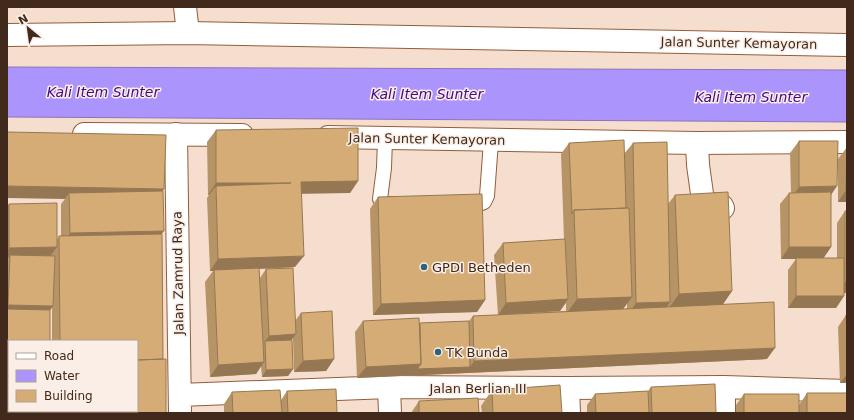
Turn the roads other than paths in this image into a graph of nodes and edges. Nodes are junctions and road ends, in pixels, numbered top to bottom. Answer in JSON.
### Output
{"nodes":[{"id":1,"x":185,"y":7,"type":"edge"},
{"id":2,"x":188,"y":33,"type":"junction"},
{"id":3,"x":7,"y":35,"type":"edge"},
{"id":4,"x":847,"y":44,"type":"edge"},
{"id":5,"x":62,"y":134,"type":"edge"},
{"id":6,"x":176,"y":134,"type":"junction"},
{"id":7,"x":265,"y":136,"type":"edge"},
{"id":8,"x":305,"y":137,"type":"edge"},
{"id":9,"x":385,"y":139,"type":"junction"},
{"id":10,"x":491,"y":141,"type":"junction"},
{"id":11,"x":847,"y":142,"type":"edge"},
{"id":12,"x":697,"y":143,"type":"junction"},
{"id":13,"x":407,"y":204,"type":"edge"},
{"id":14,"x":455,"y":204,"type":"edge"},
{"id":15,"x":726,"y":227,"type":"edge"},
{"id":16,"x":389,"y":387,"type":"junction"},
{"id":17,"x":724,"y":387,"type":"junction"},
{"id":18,"x":568,"y":388,"type":"junction"},
{"id":19,"x":847,"y":392,"type":"edge"},
{"id":20,"x":180,"y":404,"type":"edge"},
{"id":21,"x":390,"y":413,"type":"edge"},
{"id":22,"x":569,"y":413,"type":"edge"},
{"id":23,"x":724,"y":413,"type":"edge"}],
"edges":[{"from":1,"to":2,"type":"main road"},
{"from":2,"to":3,"type":"main road","name":"Jalan Sunter Kemayoran"},
{"from":2,"to":4,"type":"main road","name":"Jalan Sunter Kemayoran"},
{"from":5,"to":6,"type":"main road"},
{"from":6,"to":7,"type":"main road"},
{"from":6,"to":20,"type":"main road","name":"Jalan Zamrud Raya"},
{"from":8,"to":9,"type":"main road","name":"Jalan Sunter Kemayoran"},
{"from":9,"to":10,"type":"main road","name":"Jalan Sunter Kemayoran"},
{"from":9,"to":13,"type":"lane"},
{"from":10,"to":12,"type":"main road","name":"Jalan Sunter Kemayoran"},
{"from":10,"to":14,"type":"lane"},
{"from":11,"to":12,"type":"main road","name":"Jalan Sunter Kemayoran"},
{"from":12,"to":15,"type":"main road"},
{"from":16,"to":18,"type":"main road","name":"Jalan Berlian III"},
{"from":16,"to":20,"type":"main road","name":"Jalan Berlian III"},
{"from":16,"to":21,"type":"main road"},
{"from":17,"to":18,"type":"main road","name":"Jalan Berlian III"},
{"from":17,"to":19,"type":"main road","name":"Jalan Berlian III"},
{"from":17,"to":23,"type":"main road"},
{"from":18,"to":22,"type":"main road"}]}
